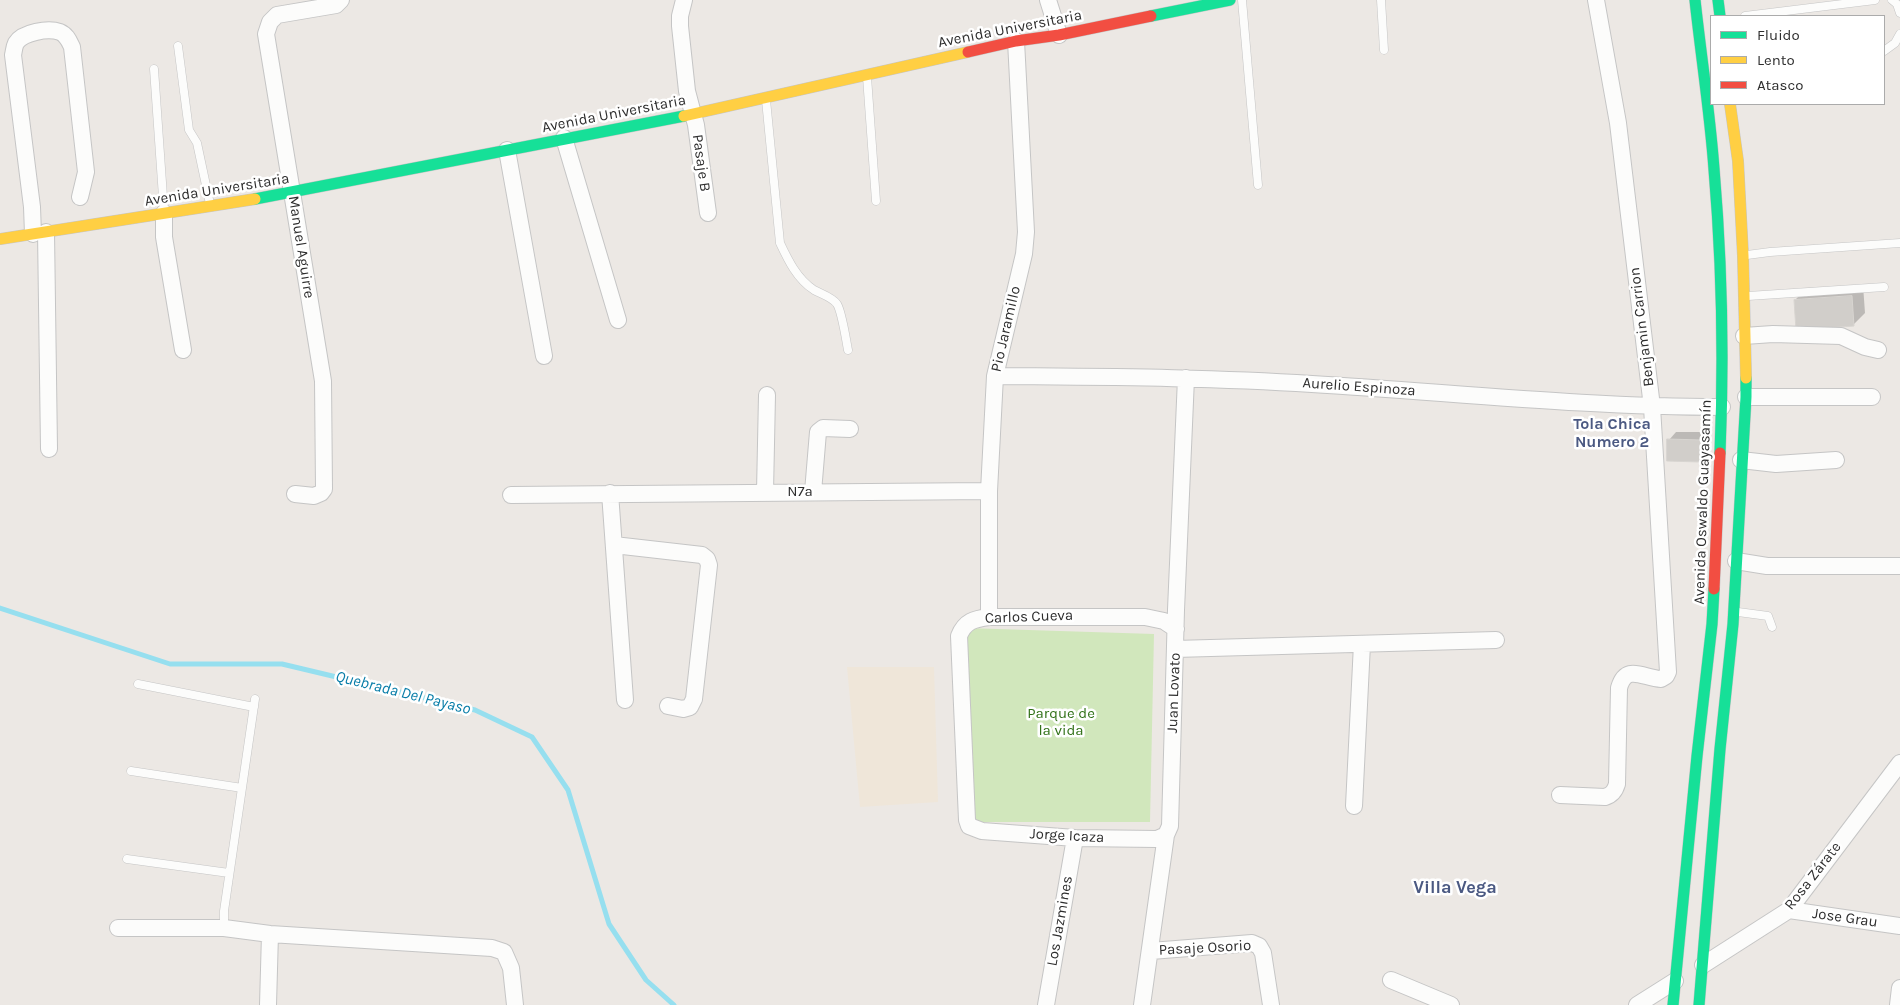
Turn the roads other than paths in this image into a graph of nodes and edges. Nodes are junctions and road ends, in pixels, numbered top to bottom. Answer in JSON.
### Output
{"nodes":[{"id":1,"x":341,"y":0,"type":"edge"},
{"id":2,"x":684,"y":0,"type":"edge"},
{"id":3,"x":1048,"y":0,"type":"edge"},
{"id":4,"x":1230,"y":0,"type":"edge"},
{"id":5,"x":1242,"y":0,"type":"edge"},
{"id":6,"x":1381,"y":0,"type":"edge"},
{"id":7,"x":1596,"y":0,"type":"edge"},
{"id":8,"x":1696,"y":0,"type":"edge"},
{"id":9,"x":1718,"y":0,"type":"edge"},
{"id":10,"x":1875,"y":0,"type":"edge"},
{"id":11,"x":1892,"y":0,"type":"edge"},
{"id":12,"x":276,"y":7,"type":"edge"},
{"id":13,"x":1900,"y":14,"type":"edge"},
{"id":14,"x":1720,"y":15,"type":"edge"},
{"id":15,"x":1753,"y":15,"type":"edge"},
{"id":16,"x":1900,"y":34,"type":"edge"},
{"id":17,"x":1059,"y":35,"type":"junction"},
{"id":18,"x":1016,"y":41,"type":"junction"},
{"id":19,"x":178,"y":46,"type":"dead end"},
{"id":20,"x":1384,"y":50,"type":"dead end"},
{"id":21,"x":1885,"y":50,"type":"edge"},
{"id":22,"x":154,"y":69,"type":"dead end"},
{"id":23,"x":866,"y":75,"type":"junction"},
{"id":24,"x":766,"y":98,"type":"junction"},
{"id":25,"x":1730,"y":105,"type":"edge"},
{"id":26,"x":693,"y":114,"type":"junction"},
{"id":27,"x":564,"y":138,"type":"junction"},
{"id":28,"x":507,"y":150,"type":"junction"},
{"id":29,"x":1258,"y":185,"type":"dead end"},
{"id":30,"x":292,"y":194,"type":"junction"},
{"id":31,"x":80,"y":197,"type":"dead end"},
{"id":32,"x":876,"y":201,"type":"dead end"},
{"id":33,"x":211,"y":206,"type":"junction"},
{"id":34,"x":164,"y":213,"type":"junction"},
{"id":35,"x":708,"y":213,"type":"dead end"},
{"id":36,"x":40,"y":233,"type":"junction"},
{"id":37,"x":0,"y":239,"type":"edge"},
{"id":38,"x":1900,"y":243,"type":"edge"},
{"id":39,"x":1743,"y":256,"type":"junction"},
{"id":40,"x":1884,"y":288,"type":"dead end"},
{"id":41,"x":1744,"y":296,"type":"junction"},
{"id":42,"x":618,"y":320,"type":"dead end"},
{"id":43,"x":1744,"y":336,"type":"junction"},
{"id":44,"x":184,"y":350,"type":"dead end"},
{"id":45,"x":848,"y":350,"type":"dead end"},
{"id":46,"x":1878,"y":350,"type":"dead end"},
{"id":47,"x":544,"y":356,"type":"dead end"},
{"id":48,"x":995,"y":376,"type":"junction"},
{"id":49,"x":1186,"y":378,"type":"junction"},
{"id":50,"x":767,"y":395,"type":"dead end"},
{"id":51,"x":1746,"y":397,"type":"junction"},
{"id":52,"x":1872,"y":397,"type":"dead end"},
{"id":53,"x":1652,"y":407,"type":"junction"},
{"id":54,"x":1722,"y":407,"type":"junction"},
{"id":55,"x":850,"y":429,"type":"dead end"},
{"id":56,"x":49,"y":450,"type":"dead end"},
{"id":57,"x":1741,"y":460,"type":"junction"},
{"id":58,"x":1836,"y":460,"type":"dead end"},
{"id":59,"x":989,"y":491,"type":"junction"},
{"id":60,"x":765,"y":492,"type":"junction"},
{"id":61,"x":813,"y":492,"type":"junction"},
{"id":62,"x":610,"y":493,"type":"junction"},
{"id":63,"x":295,"y":494,"type":"dead end"},
{"id":64,"x":511,"y":495,"type":"dead end"},
{"id":65,"x":614,"y":545,"type":"junction"},
{"id":66,"x":1736,"y":561,"type":"junction"},
{"id":67,"x":1900,"y":566,"type":"edge"},
{"id":68,"x":1733,"y":612,"type":"junction"},
{"id":69,"x":989,"y":617,"type":"junction"},
{"id":70,"x":1772,"y":627,"type":"dead end"},
{"id":71,"x":1176,"y":629,"type":"junction"},
{"id":72,"x":1496,"y":640,"type":"dead end"},
{"id":73,"x":1362,"y":644,"type":"junction"},
{"id":74,"x":1175,"y":649,"type":"junction"},
{"id":75,"x":138,"y":684,"type":"dead end"},
{"id":76,"x":625,"y":700,"type":"dead end"},
{"id":77,"x":668,"y":706,"type":"dead end"},
{"id":78,"x":1900,"y":763,"type":"edge"},
{"id":79,"x":131,"y":771,"type":"dead end"},
{"id":80,"x":242,"y":788,"type":"junction"},
{"id":81,"x":1560,"y":795,"type":"dead end"},
{"id":82,"x":1354,"y":806,"type":"dead end"},
{"id":83,"x":969,"y":826,"type":"joint"},
{"id":84,"x":1166,"y":836,"type":"junction"},
{"id":85,"x":1075,"y":838,"type":"junction"},
{"id":86,"x":127,"y":859,"type":"dead end"},
{"id":87,"x":230,"y":873,"type":"junction"},
{"id":88,"x":1789,"y":910,"type":"junction"},
{"id":89,"x":1900,"y":926,"type":"edge"},
{"id":90,"x":118,"y":928,"type":"dead end"},
{"id":91,"x":224,"y":928,"type":"junction"},
{"id":92,"x":270,"y":934,"type":"junction"},
{"id":93,"x":1150,"y":951,"type":"junction"},
{"id":94,"x":1703,"y":965,"type":"junction"},
{"id":95,"x":1390,"y":980,"type":"dead end"},
{"id":96,"x":1675,"y":982,"type":"junction"},
{"id":97,"x":1900,"y":988,"type":"edge"},
{"id":98,"x":268,"y":1005,"type":"edge"},
{"id":99,"x":515,"y":1005,"type":"edge"},
{"id":100,"x":1046,"y":1005,"type":"edge"},
{"id":101,"x":1142,"y":1005,"type":"edge"},
{"id":102,"x":1271,"y":1005,"type":"edge"},
{"id":103,"x":1451,"y":1005,"type":"edge"},
{"id":104,"x":1636,"y":1005,"type":"edge"},
{"id":105,"x":1673,"y":1005,"type":"edge"},
{"id":106,"x":1699,"y":1005,"type":"edge"},
{"id":107,"x":1898,"y":1005,"type":"edge"}],
"edges":[{"from":1,"to":12,"type":"street","name":"Manuel Aguirre"},
{"from":2,"to":26,"type":"street","name":"Pasaje B"},
{"from":3,"to":17,"type":"street"},
{"from":4,"to":17,"type":"main road","name":"Avenida Universitaria"},
{"from":5,"to":29,"type":"lane"},
{"from":6,"to":20,"type":"lane"},
{"from":7,"to":53,"type":"street","name":"Benjamin Carrion"},
{"from":8,"to":54,"type":"main road","name":"Avenida Oswaldo Guayasamín"},
{"from":9,"to":14,"type":"main road"},
{"from":10,"to":15,"type":"lane"},
{"from":11,"to":13,"type":"lane"},
{"from":12,"to":30,"type":"street","name":"Manuel Aguirre"},
{"from":16,"to":21,"type":"lane"},
{"from":17,"to":18,"type":"main road","name":"Avenida Universitaria"},
{"from":18,"to":23,"type":"main road","name":"Avenida Universitaria"},
{"from":18,"to":48,"type":"street","name":"Pio Jaramillo"},
{"from":19,"to":33,"type":"lane"},
{"from":22,"to":34,"type":"lane"},
{"from":23,"to":24,"type":"main road","name":"Avenida Universitaria"},
{"from":23,"to":32,"type":"lane"},
{"from":24,"to":26,"type":"main road","name":"Avenida Universitaria"},
{"from":24,"to":45,"type":"lane"},
{"from":25,"to":39,"type":"main road"},
{"from":26,"to":27,"type":"main road","name":"Avenida Universitaria"},
{"from":26,"to":35,"type":"street","name":"Pasaje B"},
{"from":27,"to":28,"type":"main road","name":"Avenida Universitaria"},
{"from":27,"to":42,"type":"street"},
{"from":28,"to":30,"type":"main road","name":"Avenida Universitaria"},
{"from":28,"to":47,"type":"street"},
{"from":30,"to":33,"type":"main road","name":"Avenida Universitaria"},
{"from":30,"to":63,"type":"street","name":"Manuel Aguirre"},
{"from":31,"to":36,"type":"street"},
{"from":33,"to":34,"type":"main road","name":"Avenida Universitaria"},
{"from":34,"to":36,"type":"main road","name":"Avenida Universitaria"},
{"from":34,"to":44,"type":"street"},
{"from":36,"to":37,"type":"main road","name":"Avenida Universitaria"},
{"from":36,"to":56,"type":"street"},
{"from":38,"to":39,"type":"lane"},
{"from":39,"to":41,"type":"main road"},
{"from":40,"to":41,"type":"lane"},
{"from":41,"to":43,"type":"main road"},
{"from":43,"to":46,"type":"street"},
{"from":43,"to":51,"type":"main road"},
{"from":48,"to":49,"type":"street","name":"Aurelio Espinoza"},
{"from":48,"to":59,"type":"street","name":"Pio Jaramillo"},
{"from":49,"to":53,"type":"street","name":"Aurelio Espinoza"},
{"from":49,"to":71,"type":"street","name":"Juan Lovato"},
{"from":50,"to":60,"type":"street"},
{"from":51,"to":52,"type":"street"},
{"from":51,"to":57,"type":"main road"},
{"from":53,"to":54,"type":"street","name":"Aurelio Espinoza"},
{"from":53,"to":81,"type":"street","name":"Benjamin Carrion"},
{"from":54,"to":96,"type":"main road","name":"Avenida Oswaldo Guayasamín"},
{"from":55,"to":61,"type":"street"},
{"from":57,"to":58,"type":"street"},
{"from":57,"to":66,"type":"main road"},
{"from":59,"to":61,"type":"street","name":"N7a"},
{"from":59,"to":69,"type":"street","name":"Pio Jaramillo"},
{"from":60,"to":61,"type":"street","name":"N7a"},
{"from":60,"to":62,"type":"street","name":"N7a"},
{"from":62,"to":64,"type":"street","name":"N7a"},
{"from":62,"to":65,"type":"street"},
{"from":65,"to":76,"type":"street"},
{"from":65,"to":77,"type":"street"},
{"from":66,"to":67,"type":"street"},
{"from":66,"to":68,"type":"main road"},
{"from":68,"to":70,"type":"lane"},
{"from":68,"to":94,"type":"main road"},
{"from":69,"to":71,"type":"street","name":"Carlos Cueva"},
{"from":69,"to":83,"type":"street","name":"Carlos Cueva"},
{"from":71,"to":74,"type":"street","name":"Juan Lovato"},
{"from":72,"to":73,"type":"street"},
{"from":73,"to":74,"type":"street"},
{"from":73,"to":82,"type":"street"},
{"from":74,"to":84,"type":"street","name":"Juan Lovato"},
{"from":75,"to":80,"type":"lane"},
{"from":78,"to":88,"type":"street","name":"Rosa Zárate"},
{"from":79,"to":80,"type":"lane"},
{"from":80,"to":87,"type":"lane"},
{"from":83,"to":85,"type":"street","name":"Jorge Icaza"},
{"from":84,"to":85,"type":"street","name":"Jorge Icaza"},
{"from":84,"to":93,"type":"street","name":"Juan Lovato"},
{"from":85,"to":100,"type":"street","name":"Los Jazmines"},
{"from":86,"to":87,"type":"lane"},
{"from":87,"to":91,"type":"lane"},
{"from":88,"to":89,"type":"street","name":"Jose Grau"},
{"from":88,"to":94,"type":"street","name":"Rosa Zárate"},
{"from":90,"to":91,"type":"street"},
{"from":91,"to":92,"type":"street"},
{"from":92,"to":98,"type":"street"},
{"from":92,"to":99,"type":"street"},
{"from":93,"to":101,"type":"street","name":"Juan Lovato"},
{"from":93,"to":102,"type":"street","name":"Pasaje Osorio"},
{"from":94,"to":106,"type":"main road"},
{"from":95,"to":103,"type":"street"},
{"from":96,"to":104,"type":"street"},
{"from":96,"to":105,"type":"main road","name":"Avenida Oswaldo Guayasamín"},
{"from":97,"to":107,"type":"street"}]}
